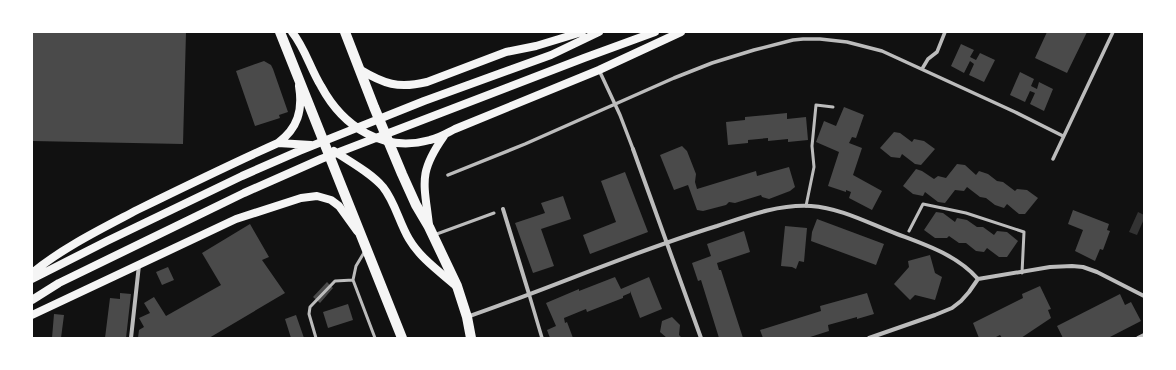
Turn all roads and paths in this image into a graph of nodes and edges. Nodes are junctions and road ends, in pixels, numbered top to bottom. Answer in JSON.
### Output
{"nodes":[{"id":1,"x":280,"y":32,"type":"edge"},
{"id":2,"x":292,"y":32,"type":"edge"},
{"id":3,"x":345,"y":32,"type":"edge"},
{"id":4,"x":582,"y":32,"type":"edge"},
{"id":5,"x":599,"y":32,"type":"edge"},
{"id":6,"x":655,"y":32,"type":"edge"},
{"id":7,"x":681,"y":32,"type":"edge"},
{"id":8,"x":945,"y":32,"type":"edge"},
{"id":9,"x":1113,"y":32,"type":"edge"},
{"id":10,"x":359,"y":69,"type":"junction"},
{"id":11,"x":922,"y":69,"type":"junction"},
{"id":12,"x":599,"y":70,"type":"junction"},
{"id":13,"x":296,"y":74,"type":"junction"},
{"id":14,"x":615,"y":105,"type":"junction"},
{"id":15,"x":833,"y":107,"type":"dead end"},
{"id":16,"x":445,"y":134,"type":"junction"},
{"id":17,"x":1063,"y":136,"type":"junction"},
{"id":18,"x":389,"y":142,"type":"junction"},
{"id":19,"x":278,"y":143,"type":"junction"},
{"id":20,"x":326,"y":147,"type":"junction"},
{"id":21,"x":633,"y":149,"type":"joint"},
{"id":22,"x":1053,"y":159,"type":"dead end"},
{"id":23,"x":448,"y":175,"type":"dead end"},
{"id":24,"x":806,"y":206,"type":"junction"},
{"id":25,"x":503,"y":209,"type":"dead end"},
{"id":26,"x":494,"y":213,"type":"dead end"},
{"id":27,"x":431,"y":231,"type":"junction"},
{"id":28,"x":909,"y":231,"type":"dead end"},
{"id":29,"x":666,"y":242,"type":"junction"},
{"id":30,"x":365,"y":244,"type":"junction"},
{"id":31,"x":139,"y":265,"type":"junction"},
{"id":32,"x":32,"y":273,"type":"edge"},
{"id":33,"x":1022,"y":273,"type":"junction"},
{"id":34,"x":32,"y":279,"type":"edge"},
{"id":35,"x":978,"y":279,"type":"junction"},
{"id":36,"x":353,"y":280,"type":"junction"},
{"id":37,"x":457,"y":286,"type":"junction"},
{"id":38,"x":529,"y":294,"type":"junction"},
{"id":39,"x":1144,"y":296,"type":"edge"},
{"id":40,"x":32,"y":300,"type":"edge"},
{"id":41,"x":32,"y":315,"type":"edge"},
{"id":42,"x":467,"y":317,"type":"junction"},
{"id":43,"x":1144,"y":335,"type":"edge"},
{"id":44,"x":131,"y":338,"type":"edge"},
{"id":45,"x":316,"y":338,"type":"edge"},
{"id":46,"x":375,"y":338,"type":"edge"},
{"id":47,"x":402,"y":338,"type":"edge"},
{"id":48,"x":465,"y":338,"type":"edge"},
{"id":49,"x":471,"y":338,"type":"edge"},
{"id":50,"x":542,"y":338,"type":"edge"},
{"id":51,"x":701,"y":338,"type":"edge"},
{"id":52,"x":868,"y":338,"type":"edge"},
{"id":53,"x":1138,"y":338,"type":"edge"}],
"edges":[{"from":1,"to":13,"type":"main road"},
{"from":2,"to":18,"type":"main road"},
{"from":3,"to":10,"type":"main road"},
{"from":4,"to":10,"type":"main road"},
{"from":5,"to":34,"type":"main road"},
{"from":6,"to":40,"type":"main road"},
{"from":7,"to":12,"type":"main road"},
{"from":8,"to":11,"type":"street"},
{"from":9,"to":17,"type":"street"},
{"from":10,"to":18,"type":"main road"},
{"from":11,"to":14,"type":"street"},
{"from":11,"to":17,"type":"street"},
{"from":12,"to":14,"type":"street"},
{"from":12,"to":16,"type":"main road"},
{"from":13,"to":19,"type":"main road"},
{"from":13,"to":20,"type":"main road"},
{"from":14,"to":21,"type":"street"},
{"from":14,"to":23,"type":"street"},
{"from":15,"to":24,"type":"lane"},
{"from":16,"to":18,"type":"main road"},
{"from":16,"to":27,"type":"main road"},
{"from":17,"to":22,"type":"street"},
{"from":18,"to":27,"type":"main road"},
{"from":19,"to":20,"type":"main road"},
{"from":19,"to":32,"type":"main road"},
{"from":20,"to":30,"type":"main road"},
{"from":20,"to":37,"type":"main road"},
{"from":21,"to":29,"type":"street"},
{"from":24,"to":29,"type":"street"},
{"from":24,"to":35,"type":"street"},
{"from":25,"to":38,"type":"street"},
{"from":26,"to":27,"type":"lane"},
{"from":27,"to":37,"type":"main road"},
{"from":28,"to":33,"type":"lane"},
{"from":29,"to":38,"type":"street"},
{"from":29,"to":51,"type":"street"},
{"from":30,"to":31,"type":"main road"},
{"from":30,"to":36,"type":"lane"},
{"from":30,"to":47,"type":"main road"},
{"from":31,"to":41,"type":"main road"},
{"from":31,"to":44,"type":"street"},
{"from":33,"to":35,"type":"street"},
{"from":33,"to":39,"type":"street"},
{"from":35,"to":52,"type":"street"},
{"from":36,"to":45,"type":"lane"},
{"from":36,"to":46,"type":"lane"},
{"from":37,"to":42,"type":"main road"},
{"from":38,"to":42,"type":"street"},
{"from":38,"to":50,"type":"street"},
{"from":42,"to":48,"type":"main road"},
{"from":42,"to":49,"type":"main road"},
{"from":43,"to":53,"type":"street"}]}
